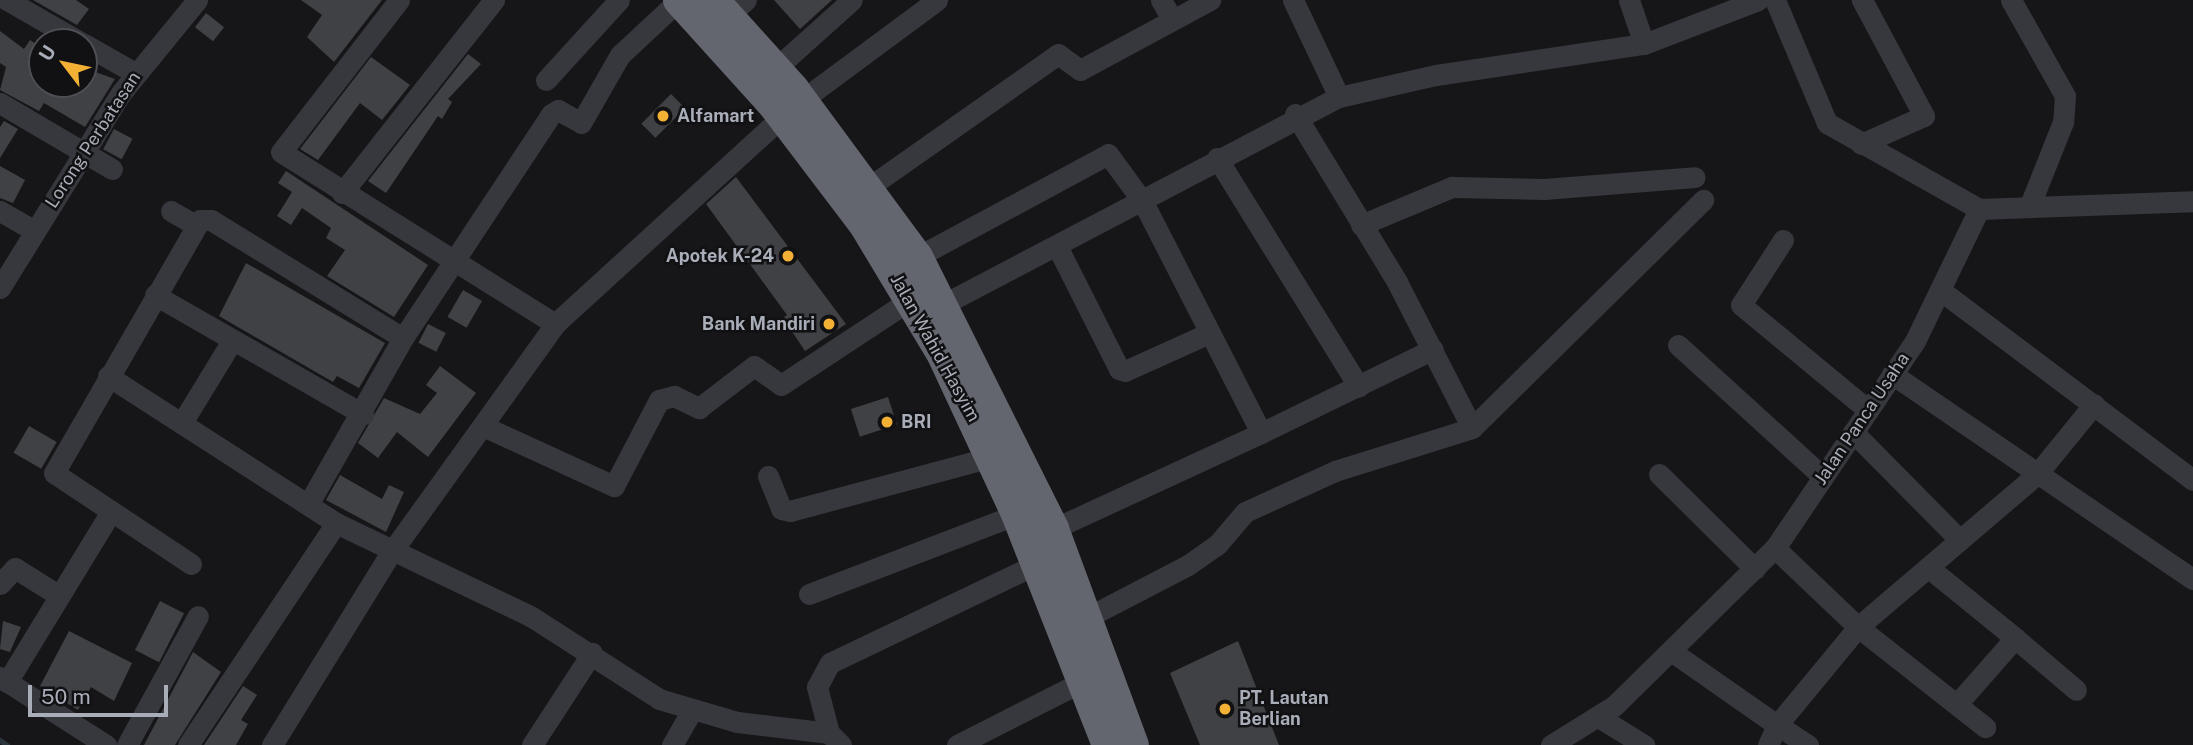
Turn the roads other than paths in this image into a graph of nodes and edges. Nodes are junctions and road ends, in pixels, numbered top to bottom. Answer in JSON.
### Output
{"nodes":[{"id":1,"x":7,"y":0,"type":"edge"},
{"id":2,"x":197,"y":0,"type":"edge"},
{"id":3,"x":399,"y":0,"type":"edge"},
{"id":4,"x":494,"y":0,"type":"edge"},
{"id":5,"x":619,"y":0,"type":"edge"},
{"id":6,"x":679,"y":0,"type":"edge"},
{"id":7,"x":852,"y":0,"type":"edge"},
{"id":8,"x":937,"y":0,"type":"edge"},
{"id":9,"x":1161,"y":0,"type":"edge"},
{"id":10,"x":1210,"y":0,"type":"edge"},
{"id":11,"x":1293,"y":0,"type":"edge"},
{"id":12,"x":1629,"y":0,"type":"edge"},
{"id":13,"x":1758,"y":0,"type":"edge"},
{"id":14,"x":1775,"y":0,"type":"edge"},
{"id":15,"x":1862,"y":0,"type":"edge"},
{"id":16,"x":2022,"y":4,"type":"edge"},
{"id":17,"x":729,"y":5,"type":"edge"},
{"id":18,"x":1172,"y":19,"type":"junction"},
{"id":19,"x":56,"y":28,"type":"edge"},
{"id":20,"x":1644,"y":44,"type":"junction"},
{"id":21,"x":98,"y":52,"type":"edge"},
{"id":22,"x":775,"y":69,"type":"junction"},
{"id":23,"x":135,"y":73,"type":"junction"},
{"id":24,"x":546,"y":80,"type":"dead end"},
{"id":25,"x":1339,"y":97,"type":"junction"},
{"id":26,"x":0,"y":103,"type":"edge"},
{"id":27,"x":793,"y":108,"type":"junction"},
{"id":28,"x":1295,"y":114,"type":"junction"},
{"id":29,"x":1861,"y":144,"type":"junction"},
{"id":30,"x":84,"y":152,"type":"junction"},
{"id":31,"x":1217,"y":158,"type":"junction"},
{"id":32,"x":112,"y":169,"type":"dead end"},
{"id":33,"x":1695,"y":177,"type":"dead end"},
{"id":34,"x":869,"y":187,"type":"junction"},
{"id":35,"x":342,"y":193,"type":"junction"},
{"id":36,"x":1703,"y":201,"type":"dead end"},
{"id":37,"x":2193,"y":201,"type":"edge"},
{"id":38,"x":1143,"y":202,"type":"junction"},
{"id":39,"x":2031,"y":205,"type":"junction"},
{"id":40,"x":1979,"y":209,"type":"junction"},
{"id":41,"x":0,"y":211,"type":"edge"},
{"id":42,"x":171,"y":211,"type":"dead end"},
{"id":43,"x":195,"y":225,"type":"junction"},
{"id":44,"x":1361,"y":225,"type":"junction"},
{"id":45,"x":35,"y":232,"type":"junction"},
{"id":46,"x":1783,"y":240,"type":"dead end"},
{"id":47,"x":1058,"y":248,"type":"junction"},
{"id":48,"x":918,"y":257,"type":"junction"},
{"id":49,"x":451,"y":261,"type":"junction"},
{"id":50,"x":0,"y":288,"type":"edge"},
{"id":51,"x":1940,"y":290,"type":"junction"},
{"id":52,"x":155,"y":295,"type":"junction"},
{"id":53,"x":910,"y":300,"type":"junction"},
{"id":54,"x":943,"y":304,"type":"junction"},
{"id":55,"x":555,"y":324,"type":"junction"},
{"id":56,"x":1209,"y":333,"type":"junction"},
{"id":57,"x":402,"y":338,"type":"junction"},
{"id":58,"x":232,"y":341,"type":"junction"},
{"id":59,"x":1678,"y":345,"type":"dead end"},
{"id":60,"x":1433,"y":349,"type":"junction"},
{"id":61,"x":1892,"y":374,"type":"junction"},
{"id":62,"x":107,"y":376,"type":"junction"},
{"id":63,"x":1359,"y":387,"type":"junction"},
{"id":64,"x":2094,"y":404,"type":"junction"},
{"id":65,"x":1868,"y":410,"type":"junction"},
{"id":66,"x":363,"y":414,"type":"junction"},
{"id":67,"x":183,"y":421,"type":"junction"},
{"id":68,"x":485,"y":427,"type":"junction"},
{"id":69,"x":1472,"y":428,"type":"junction"},
{"id":70,"x":1853,"y":432,"type":"junction"},
{"id":71,"x":1261,"y":433,"type":"junction"},
{"id":72,"x":992,"y":457,"type":"junction"},
{"id":73,"x":1659,"y":474,"type":"dead end"},
{"id":74,"x":2037,"y":474,"type":"junction"},
{"id":75,"x":768,"y":476,"type":"dead end"},
{"id":76,"x":1823,"y":477,"type":"junction"},
{"id":77,"x":2193,"y":480,"type":"edge"},
{"id":78,"x":309,"y":503,"type":"junction"},
{"id":79,"x":110,"y":513,"type":"junction"},
{"id":80,"x":1017,"y":514,"type":"junction"},
{"id":81,"x":336,"y":523,"type":"junction"},
{"id":82,"x":1053,"y":530,"type":"junction"},
{"id":83,"x":1960,"y":540,"type":"junction"},
{"id":84,"x":1775,"y":548,"type":"junction"},
{"id":85,"x":390,"y":554,"type":"junction"},
{"id":86,"x":191,"y":564,"type":"dead end"},
{"id":87,"x":1037,"y":564,"type":"junction"},
{"id":88,"x":1930,"y":568,"type":"junction"},
{"id":89,"x":1755,"y":569,"type":"junction"},
{"id":90,"x":2193,"y":579,"type":"edge"},
{"id":91,"x":0,"y":584,"type":"edge"},
{"id":92,"x":809,"y":594,"type":"dead end"},
{"id":93,"x":58,"y":595,"type":"junction"},
{"id":94,"x":198,"y":616,"type":"dead end"},
{"id":95,"x":1087,"y":617,"type":"junction"},
{"id":96,"x":1858,"y":627,"type":"junction"},
{"id":97,"x":2015,"y":638,"type":"junction"},
{"id":98,"x":1671,"y":651,"type":"junction"},
{"id":99,"x":592,"y":653,"type":"junction"},
{"id":100,"x":4,"y":679,"type":"edge"},
{"id":101,"x":1086,"y":680,"type":"junction"},
{"id":102,"x":2076,"y":690,"type":"dead end"},
{"id":103,"x":1957,"y":704,"type":"junction"},
{"id":104,"x":691,"y":712,"type":"junction"},
{"id":105,"x":1600,"y":718,"type":"junction"},
{"id":106,"x":1777,"y":725,"type":"junction"},
{"id":107,"x":1984,"y":727,"type":"dead end"},
{"id":108,"x":835,"y":739,"type":"edge"},
{"id":109,"x":106,"y":745,"type":"edge"},
{"id":110,"x":127,"y":745,"type":"edge"},
{"id":111,"x":188,"y":745,"type":"edge"},
{"id":112,"x":272,"y":745,"type":"edge"},
{"id":113,"x":532,"y":745,"type":"edge"},
{"id":114,"x":672,"y":745,"type":"edge"},
{"id":115,"x":957,"y":745,"type":"edge"},
{"id":116,"x":1108,"y":745,"type":"edge"},
{"id":117,"x":1133,"y":745,"type":"edge"},
{"id":118,"x":1551,"y":745,"type":"edge"},
{"id":119,"x":1644,"y":745,"type":"edge"},
{"id":120,"x":1768,"y":745,"type":"edge"},
{"id":121,"x":1808,"y":745,"type":"edge"}],
"edges":[{"from":1,"to":19,"type":"street"},
{"from":2,"to":23,"type":"street","name":"Lorong Perbatasan"},
{"from":3,"to":35,"type":"street"},
{"from":4,"to":35,"type":"street"},
{"from":5,"to":24,"type":"street"},
{"from":6,"to":27,"type":"highway","name":"Jalan Wahid Hasyim"},
{"from":6,"to":49,"type":"street"},
{"from":7,"to":22,"type":"street"},
{"from":8,"to":27,"type":"street"},
{"from":9,"to":18,"type":"street"},
{"from":10,"to":18,"type":"street"},
{"from":11,"to":25,"type":"street"},
{"from":12,"to":20,"type":"street"},
{"from":13,"to":20,"type":"street"},
{"from":14,"to":29,"type":"street"},
{"from":15,"to":29,"type":"street"},
{"from":16,"to":39,"type":"street"},
{"from":17,"to":22,"type":"highway","name":"Jalan Wahid Hasyim"},
{"from":18,"to":34,"type":"street"},
{"from":20,"to":25,"type":"street"},
{"from":21,"to":23,"type":"street"},
{"from":22,"to":27,"type":"highway","name":"Jalan Wahid Hasyim"},
{"from":23,"to":30,"type":"street","name":"Lorong Perbatasan"},
{"from":25,"to":28,"type":"street"},
{"from":26,"to":30,"type":"street"},
{"from":27,"to":34,"type":"highway","name":"Jalan Wahid Hasyim"},
{"from":27,"to":53,"type":"highway","name":"Jalan Wahid Hasyim"},
{"from":27,"to":55,"type":"street"},
{"from":28,"to":31,"type":"street"},
{"from":28,"to":44,"type":"street"},
{"from":29,"to":40,"type":"street"},
{"from":30,"to":32,"type":"street"},
{"from":30,"to":45,"type":"street","name":"Lorong Perbatasan"},
{"from":31,"to":38,"type":"street"},
{"from":31,"to":63,"type":"street"},
{"from":33,"to":44,"type":"street"},
{"from":34,"to":48,"type":"highway","name":"Jalan Wahid Hasyim"},
{"from":35,"to":49,"type":"street"},
{"from":36,"to":69,"type":"street"},
{"from":37,"to":39,"type":"street"},
{"from":38,"to":47,"type":"street"},
{"from":38,"to":48,"type":"street"},
{"from":38,"to":56,"type":"street"},
{"from":39,"to":40,"type":"street"},
{"from":40,"to":51,"type":"street","name":"Jalan Panca Usaha"},
{"from":41,"to":45,"type":"street"},
{"from":42,"to":43,"type":"street"},
{"from":43,"to":52,"type":"street"},
{"from":43,"to":57,"type":"street"},
{"from":44,"to":60,"type":"street"},
{"from":45,"to":50,"type":"street","name":"Lorong Perbatasan"},
{"from":46,"to":65,"type":"street"},
{"from":47,"to":54,"type":"street"},
{"from":47,"to":56,"type":"street"},
{"from":48,"to":54,"type":"highway","name":"Jalan Wahid Hasyim"},
{"from":49,"to":55,"type":"street"},
{"from":49,"to":57,"type":"street"},
{"from":51,"to":61,"type":"street","name":"Jalan Panca Usaha"},
{"from":51,"to":64,"type":"street"},
{"from":52,"to":58,"type":"street"},
{"from":52,"to":62,"type":"street"},
{"from":53,"to":68,"type":"street"},
{"from":53,"to":72,"type":"highway","name":"Jalan Wahid Hasyim"},
{"from":54,"to":82,"type":"highway","name":"Jalan Wahid Hasyim"},
{"from":55,"to":68,"type":"street"},
{"from":56,"to":71,"type":"street"},
{"from":57,"to":66,"type":"street"},
{"from":58,"to":66,"type":"street"},
{"from":58,"to":67,"type":"street"},
{"from":59,"to":76,"type":"street"},
{"from":60,"to":63,"type":"street"},
{"from":60,"to":69,"type":"street"},
{"from":61,"to":65,"type":"street","name":"Jalan Panca Usaha"},
{"from":61,"to":74,"type":"street"},
{"from":62,"to":67,"type":"street"},
{"from":62,"to":79,"type":"street"},
{"from":63,"to":71,"type":"street"},
{"from":64,"to":74,"type":"street"},
{"from":64,"to":77,"type":"street"},
{"from":65,"to":70,"type":"street","name":"Jalan Panca Usaha"},
{"from":66,"to":78,"type":"street"},
{"from":67,"to":78,"type":"street"},
{"from":68,"to":85,"type":"street"},
{"from":69,"to":95,"type":"street"},
{"from":70,"to":76,"type":"street","name":"Jalan Panca Usaha"},
{"from":70,"to":83,"type":"street"},
{"from":71,"to":82,"type":"street"},
{"from":72,"to":75,"type":"street"},
{"from":72,"to":80,"type":"highway","name":"Jalan Wahid Hasyim"},
{"from":73,"to":89,"type":"street"},
{"from":74,"to":83,"type":"street"},
{"from":74,"to":90,"type":"street"},
{"from":76,"to":84,"type":"street","name":"Jalan Panca Usaha"},
{"from":78,"to":81,"type":"street"},
{"from":79,"to":86,"type":"street"},
{"from":79,"to":93,"type":"street"},
{"from":80,"to":87,"type":"highway","name":"Jalan Wahid Hasyim"},
{"from":80,"to":92,"type":"street"},
{"from":81,"to":85,"type":"street"},
{"from":81,"to":111,"type":"street"},
{"from":82,"to":95,"type":"highway","name":"Jalan Wahid Hasyim"},
{"from":83,"to":88,"type":"street"},
{"from":84,"to":89,"type":"street","name":"Jalan Panca Usaha"},
{"from":84,"to":96,"type":"street"},
{"from":85,"to":99,"type":"street"},
{"from":85,"to":112,"type":"street"},
{"from":87,"to":101,"type":"highway","name":"Jalan Wahid Hasyim"},
{"from":87,"to":108,"type":"street"},
{"from":88,"to":96,"type":"street"},
{"from":88,"to":97,"type":"street"},
{"from":89,"to":98,"type":"street","name":"Jalan Panca Usaha"},
{"from":91,"to":93,"type":"street"},
{"from":93,"to":100,"type":"street"},
{"from":94,"to":110,"type":"street"},
{"from":95,"to":117,"type":"highway","name":"Jalan Wahid Hasyim"},
{"from":96,"to":103,"type":"street"},
{"from":96,"to":106,"type":"street"},
{"from":97,"to":102,"type":"street"},
{"from":97,"to":103,"type":"street"},
{"from":98,"to":105,"type":"street","name":"Jalan Panca Usaha"},
{"from":98,"to":106,"type":"street"},
{"from":99,"to":104,"type":"street"},
{"from":99,"to":113,"type":"street"},
{"from":100,"to":109,"type":"street"},
{"from":101,"to":115,"type":"street"},
{"from":101,"to":116,"type":"highway","name":"Jalan Wahid Hasyim"},
{"from":103,"to":107,"type":"street"},
{"from":104,"to":108,"type":"street"},
{"from":104,"to":114,"type":"street"},
{"from":105,"to":118,"type":"street","name":"Jalan Panca Usaha"},
{"from":105,"to":119,"type":"street"},
{"from":106,"to":120,"type":"street"},
{"from":106,"to":121,"type":"street"}]}
